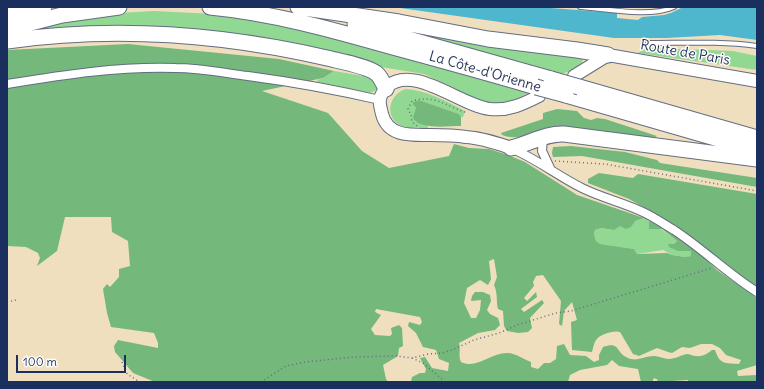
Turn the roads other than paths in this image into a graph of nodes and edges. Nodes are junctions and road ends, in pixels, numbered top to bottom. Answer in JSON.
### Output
{"nodes":[{"id":1,"x":44,"y":7,"type":"edge"},
{"id":2,"x":119,"y":7,"type":"edge"},
{"id":3,"x":210,"y":7,"type":"edge"},
{"id":4,"x":288,"y":7,"type":"edge"},
{"id":5,"x":298,"y":7,"type":"edge"},
{"id":6,"x":580,"y":7,"type":"edge"},
{"id":7,"x":674,"y":7,"type":"edge"},
{"id":8,"x":7,"y":16,"type":"edge"},
{"id":9,"x":7,"y":29,"type":"edge"},
{"id":10,"x":7,"y":40,"type":"edge"},
{"id":11,"x":648,"y":43,"type":"dead end"},
{"id":12,"x":757,"y":46,"type":"edge"},
{"id":13,"x":608,"y":55,"type":"junction"},
{"id":14,"x":757,"y":81,"type":"edge"},
{"id":15,"x":576,"y":82,"type":"junction"},
{"id":16,"x":7,"y":84,"type":"edge"},
{"id":17,"x":538,"y":91,"type":"junction"},
{"id":18,"x":383,"y":94,"type":"junction"},
{"id":19,"x":544,"y":138,"type":"junction"},
{"id":20,"x":757,"y":138,"type":"edge"},
{"id":21,"x":511,"y":148,"type":"junction"},
{"id":22,"x":757,"y":150,"type":"edge"},
{"id":23,"x":757,"y":159,"type":"edge"},
{"id":24,"x":552,"y":171,"type":"junction"},
{"id":25,"x":757,"y":292,"type":"edge"}],
"edges":[{"from":1,"to":8,"type":"highway"},
{"from":2,"to":9,"type":"highway"},
{"from":3,"to":17,"type":"highway","name":"La Côte-d'Orienne"},
{"from":4,"to":15,"type":"highway","name":"La Côte-d'Orienne","bridge":true},
{"from":5,"to":13,"type":"highway"},
{"from":6,"to":7,"type":"lane"},
{"from":10,"to":18,"type":"highway"},
{"from":11,"to":12,"type":"lane"},
{"from":13,"to":14,"type":"main road","name":"Route de Paris"},
{"from":13,"to":15,"type":"main road"},
{"from":15,"to":20,"type":"highway","name":"La Côte-d'Orienne"},
{"from":16,"to":18,"type":"street"},
{"from":17,"to":18,"type":"main road"},
{"from":17,"to":22,"type":"highway","name":"La Côte-d'Orienne","bridge":true},
{"from":18,"to":21,"type":"main road"},
{"from":19,"to":21,"type":"highway"},
{"from":19,"to":23,"type":"highway"},
{"from":19,"to":24,"type":"street"},
{"from":21,"to":24,"type":"street"},
{"from":24,"to":25,"type":"street"}]}
